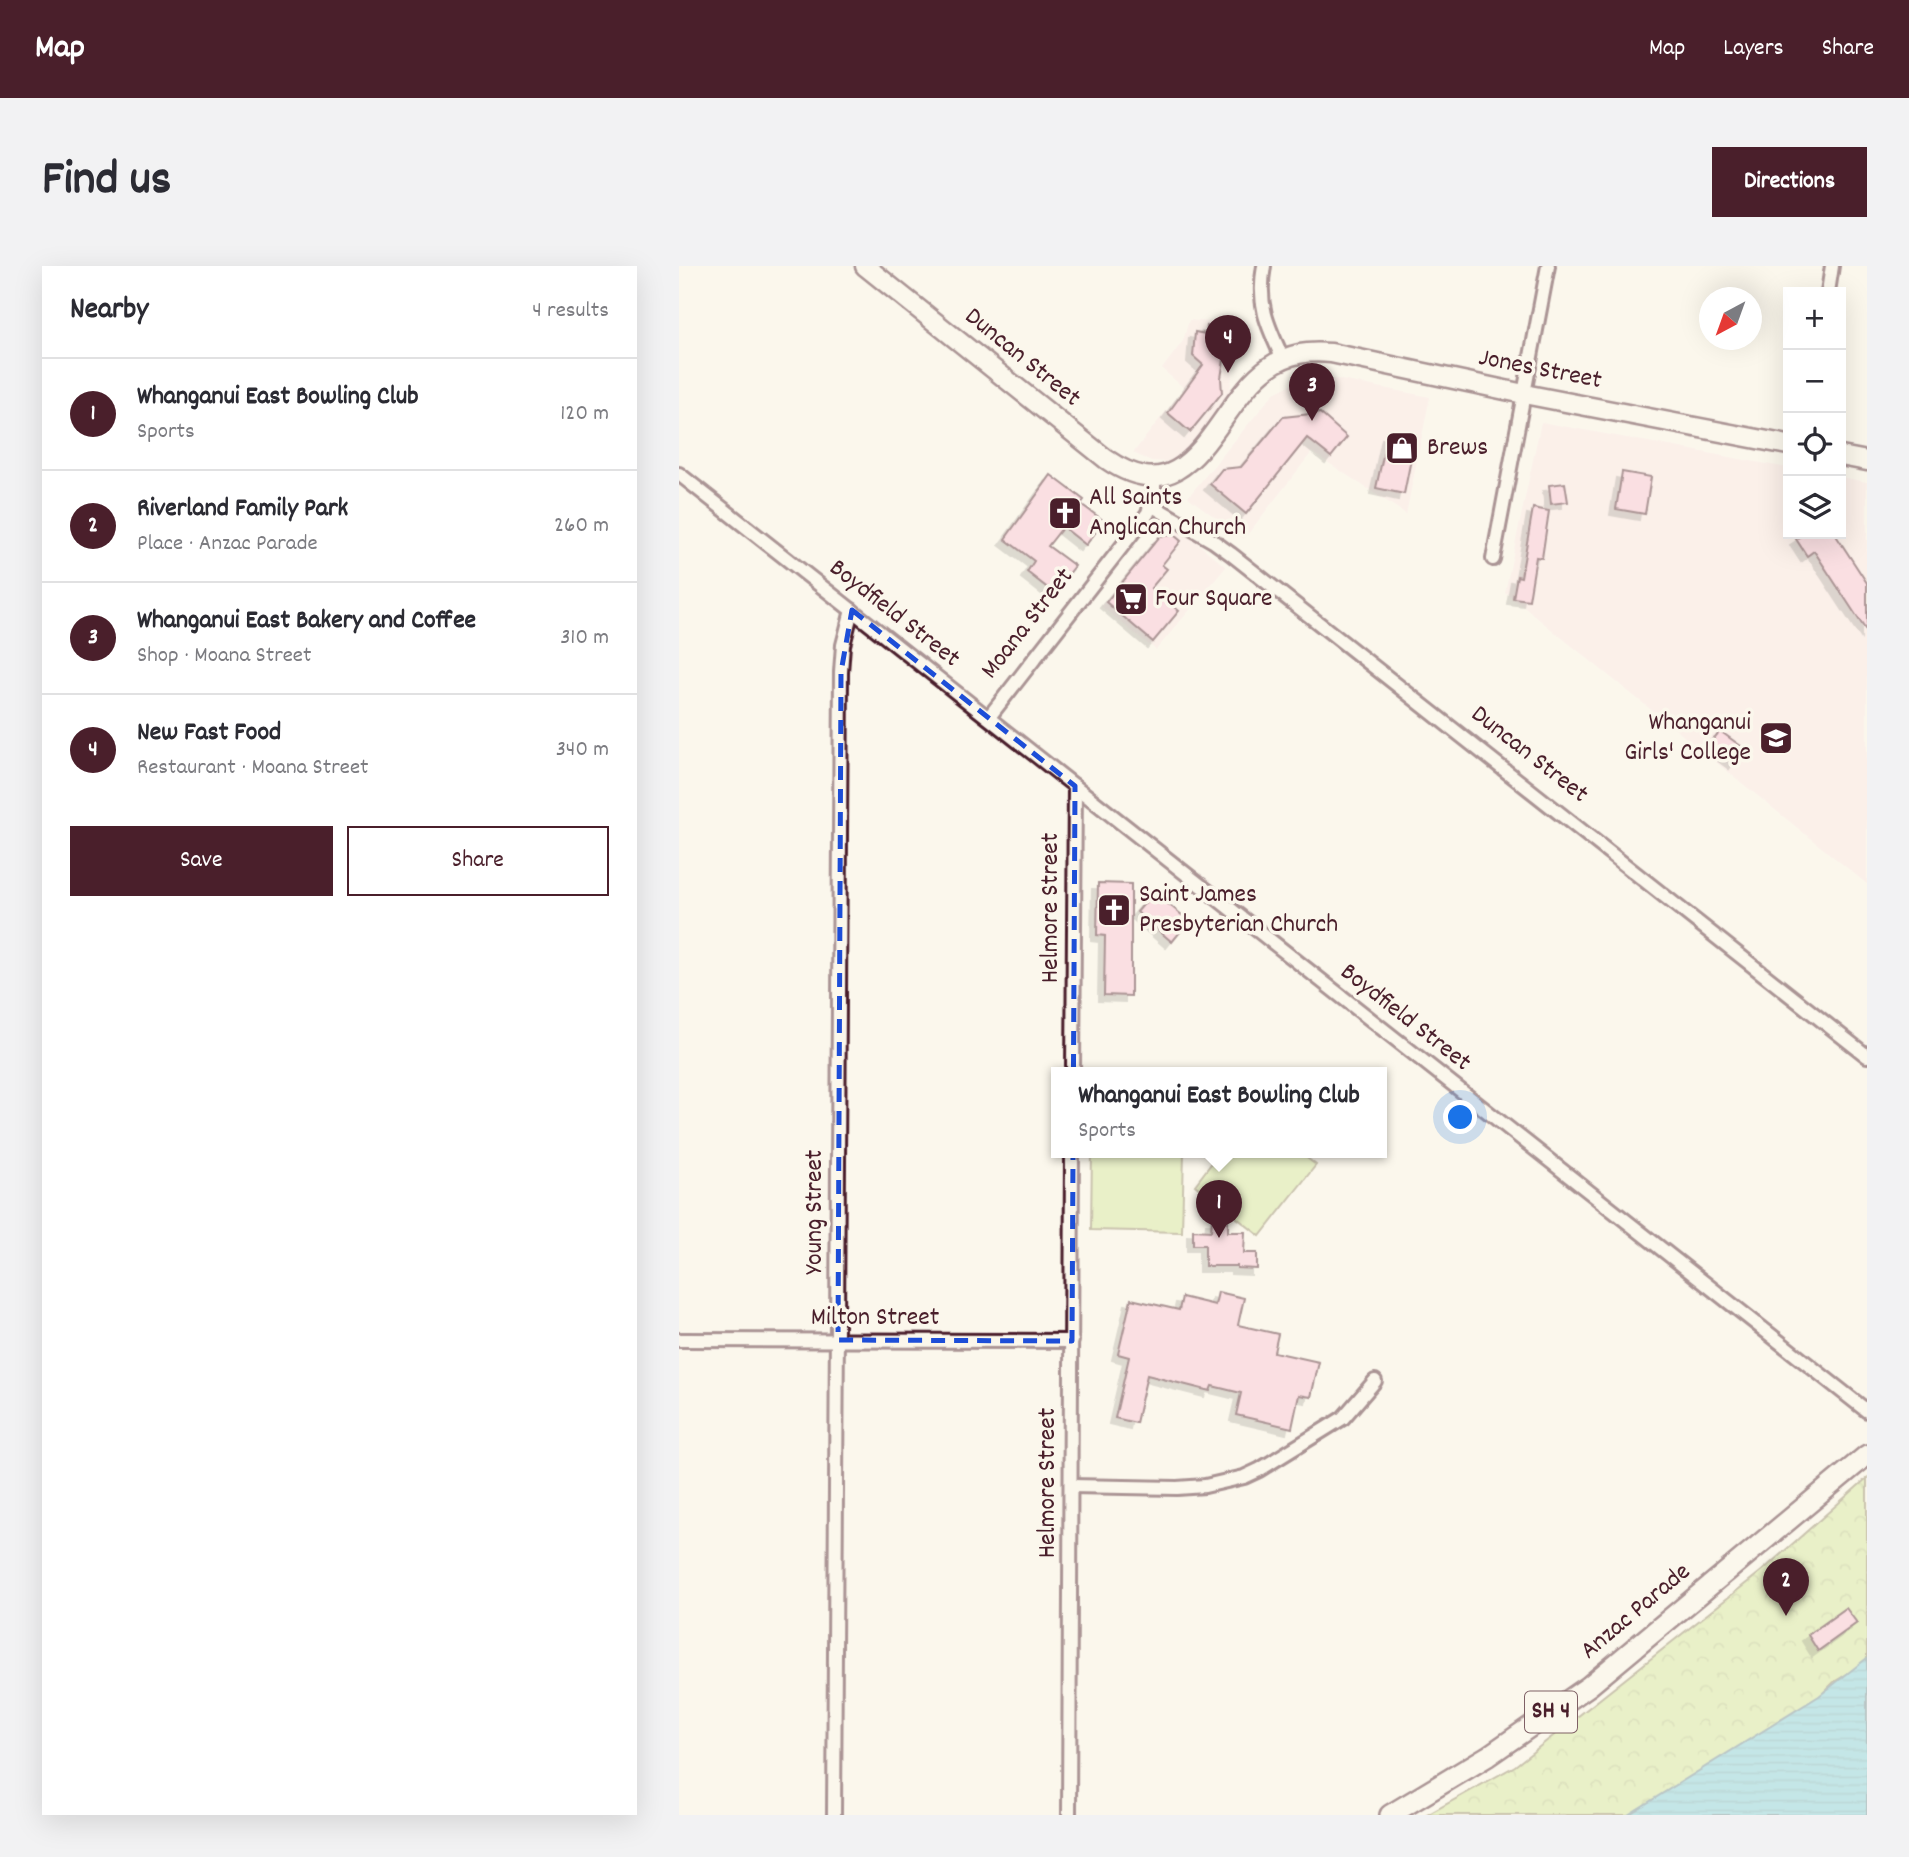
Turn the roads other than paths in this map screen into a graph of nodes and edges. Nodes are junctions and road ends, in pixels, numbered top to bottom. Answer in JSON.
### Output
{"nodes":[{"id":1,"x":865,"y":266,"type":"edge"},
{"id":2,"x":1264,"y":266,"type":"edge"},
{"id":3,"x":1548,"y":266,"type":"edge"},
{"id":4,"x":1832,"y":266,"type":"edge"},
{"id":5,"x":1829,"y":287,"type":"edge"},
{"id":6,"x":1283,"y":359,"type":"junction"},
{"id":7,"x":1524,"y":394,"type":"junction"},
{"id":8,"x":1783,"y":444,"type":"edge"},
{"id":9,"x":1846,"y":457,"type":"edge"},
{"id":10,"x":1867,"y":461,"type":"edge"},
{"id":11,"x":681,"y":476,"type":"edge"},
{"id":12,"x":1154,"y":476,"type":"junction"},
{"id":13,"x":1151,"y":505,"type":"junction"},
{"id":14,"x":1493,"y":559,"type":"dead end"},
{"id":15,"x":852,"y":610,"type":"junction"},
{"id":16,"x":989,"y":717,"type":"junction"},
{"id":17,"x":1075,"y":786,"type":"junction"},
{"id":18,"x":1867,"y":1056,"type":"edge"},
{"id":19,"x":1073,"y":1067,"type":"edge"},
{"id":20,"x":1072,"y":1158,"type":"edge"},
{"id":21,"x":679,"y":1340,"type":"edge"},
{"id":22,"x":838,"y":1340,"type":"junction"},
{"id":23,"x":1072,"y":1342,"type":"junction"},
{"id":24,"x":1375,"y":1381,"type":"dead end"},
{"id":25,"x":1867,"y":1411,"type":"edge"},
{"id":26,"x":1867,"y":1455,"type":"edge"},
{"id":27,"x":1070,"y":1486,"type":"junction"},
{"id":28,"x":834,"y":1815,"type":"edge"},
{"id":29,"x":1069,"y":1815,"type":"edge"},
{"id":30,"x":1390,"y":1815,"type":"edge"}],
"edges":[{"from":1,"to":12,"type":"main road","name":"Duncan Street"},
{"from":2,"to":6,"type":"street"},
{"from":3,"to":7,"type":"street"},
{"from":4,"to":5,"type":"street"},
{"from":6,"to":7,"type":"main road","name":"Jones Street"},
{"from":6,"to":12,"type":"main road"},
{"from":7,"to":8,"type":"main road","name":"Jones Street"},
{"from":7,"to":14,"type":"street"},
{"from":9,"to":10,"type":"main road"},
{"from":11,"to":15,"type":"street","name":"Boydfield Street"},
{"from":12,"to":13,"type":"street","name":"Moana Street"},
{"from":13,"to":16,"type":"street","name":"Moana Street"},
{"from":13,"to":18,"type":"street","name":"Duncan Street"},
{"from":15,"to":16,"type":"street","name":"Boydfield Street"},
{"from":15,"to":22,"type":"street","name":"Young Street"},
{"from":16,"to":17,"type":"street","name":"Boydfield Street"},
{"from":17,"to":19,"type":"street","name":"Helmore Street"},
{"from":17,"to":25,"type":"street","name":"Boydfield Street"},
{"from":20,"to":23,"type":"street","name":"Helmore Street"},
{"from":21,"to":22,"type":"street","name":"Milton Street"},
{"from":22,"to":23,"type":"street","name":"Milton Street"},
{"from":22,"to":28,"type":"street","name":"Young Street"},
{"from":23,"to":27,"type":"street","name":"Helmore Street"},
{"from":24,"to":27,"type":"street"},
{"from":26,"to":30,"type":"main road","name":"Anzac Parade","number":"SH 4"},
{"from":27,"to":29,"type":"street","name":"Helmore Street"}]}
